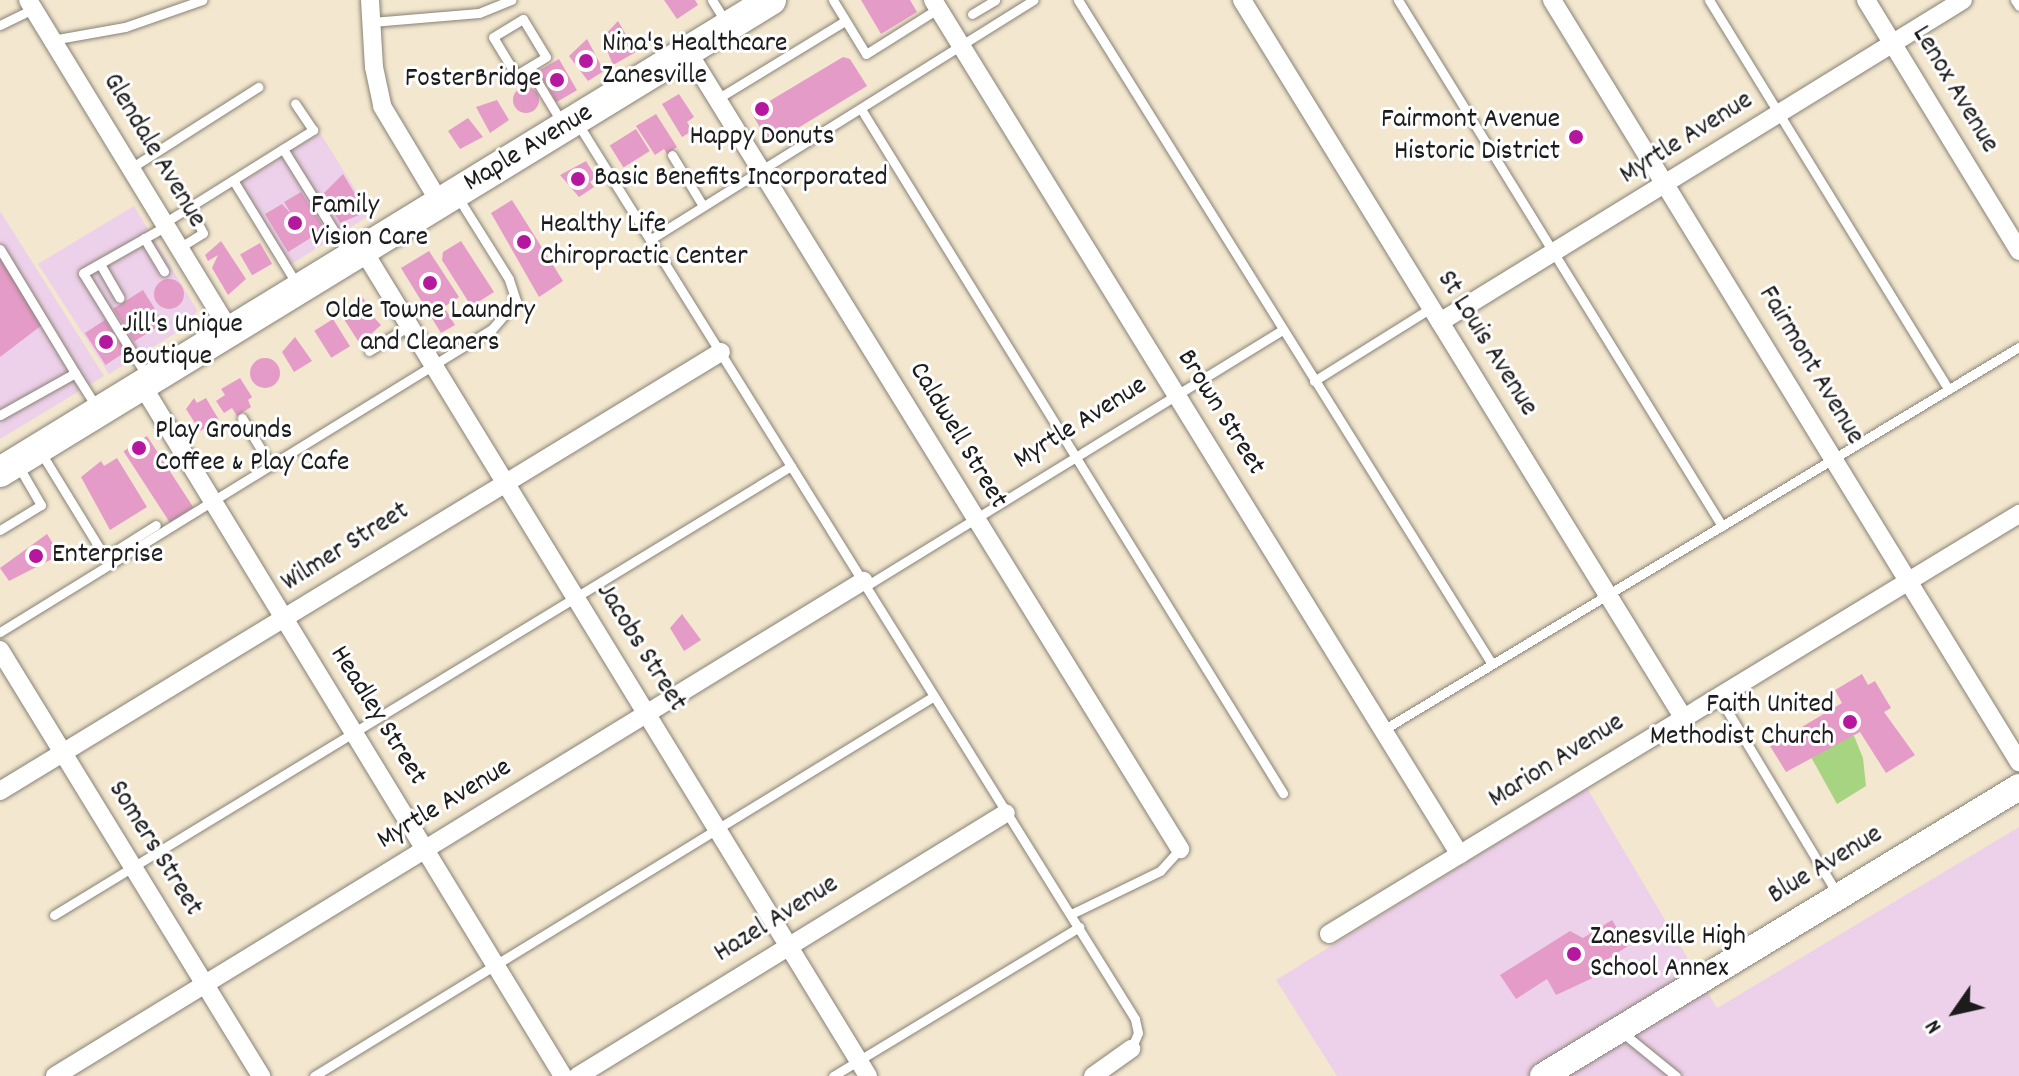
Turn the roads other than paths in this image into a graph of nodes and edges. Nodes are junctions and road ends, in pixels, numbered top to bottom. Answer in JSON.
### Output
{"nodes":[{"id":1,"x":202,"y":0,"type":"edge"},
{"id":2,"x":370,"y":0,"type":"edge"},
{"id":3,"x":512,"y":0,"type":"edge"},
{"id":4,"x":712,"y":0,"type":"edge"},
{"id":5,"x":771,"y":0,"type":"edge"},
{"id":6,"x":833,"y":0,"type":"edge"},
{"id":7,"x":995,"y":0,"type":"edge"},
{"id":8,"x":1033,"y":0,"type":"edge"},
{"id":9,"x":1078,"y":0,"type":"edge"},
{"id":10,"x":1242,"y":0,"type":"edge"},
{"id":11,"x":1398,"y":0,"type":"edge"},
{"id":12,"x":1552,"y":0,"type":"edge"},
{"id":13,"x":1709,"y":0,"type":"edge"},
{"id":14,"x":1866,"y":0,"type":"edge"},
{"id":15,"x":1963,"y":0,"type":"edge"},
{"id":16,"x":2015,"y":0,"type":"edge"},
{"id":17,"x":30,"y":4,"type":"edge"},
{"id":18,"x":936,"y":4,"type":"edge"},
{"id":19,"x":2019,"y":6,"type":"edge"},
{"id":20,"x":972,"y":14,"type":"dead end"},
{"id":21,"x":845,"y":21,"type":"junction"},
{"id":22,"x":372,"y":22,"type":"junction"},
{"id":23,"x":0,"y":25,"type":"edge"},
{"id":24,"x":729,"y":27,"type":"junction"},
{"id":25,"x":52,"y":40,"type":"junction"},
{"id":26,"x":1892,"y":44,"type":"junction"},
{"id":27,"x":961,"y":46,"type":"junction"},
{"id":28,"x":688,"y":52,"type":"junction"},
{"id":29,"x":529,"y":68,"type":"junction"},
{"id":30,"x":258,"y":87,"type":"dead end"},
{"id":31,"x":717,"y":99,"type":"junction"},
{"id":32,"x":295,"y":103,"type":"dead end"},
{"id":33,"x":861,"y":109,"type":"junction"},
{"id":34,"x":1779,"y":115,"type":"junction"},
{"id":35,"x":571,"y":124,"type":"junction"},
{"id":36,"x":283,"y":149,"type":"junction"},
{"id":37,"x":672,"y":155,"type":"dead end"},
{"id":38,"x":131,"y":168,"type":"junction"},
{"id":39,"x":761,"y":170,"type":"junction"},
{"id":40,"x":233,"y":180,"type":"junction"},
{"id":41,"x":1666,"y":185,"type":"junction"},
{"id":42,"x":448,"y":198,"type":"junction"},
{"id":43,"x":703,"y":206,"type":"junction"},
{"id":44,"x":189,"y":207,"type":"junction"},
{"id":45,"x":165,"y":224,"type":"junction"},
{"id":46,"x":144,"y":238,"type":"junction"},
{"id":47,"x":651,"y":239,"type":"junction"},
{"id":48,"x":179,"y":248,"type":"junction"},
{"id":49,"x":0,"y":249,"type":"edge"},
{"id":50,"x":2019,"y":251,"type":"edge"},
{"id":51,"x":357,"y":254,"type":"junction"},
{"id":52,"x":1555,"y":254,"type":"junction"},
{"id":53,"x":100,"y":264,"type":"junction"},
{"id":54,"x":164,"y":271,"type":"dead end"},
{"id":55,"x":300,"y":289,"type":"junction"},
{"id":56,"x":120,"y":298,"type":"dead end"},
{"id":57,"x":1436,"y":315,"type":"junction"},
{"id":58,"x":409,"y":326,"type":"junction"},
{"id":59,"x":1281,"y":331,"type":"junction"},
{"id":60,"x":231,"y":332,"type":"junction"},
{"id":61,"x":2019,"y":347,"type":"edge"},
{"id":62,"x":369,"y":351,"type":"dead end"},
{"id":63,"x":721,"y":352,"type":"junction"},
{"id":64,"x":434,"y":366,"type":"junction"},
{"id":65,"x":75,"y":373,"type":"junction"},
{"id":66,"x":1314,"y":381,"type":"junction"},
{"id":67,"x":146,"y":383,"type":"junction"},
{"id":68,"x":1948,"y":389,"type":"junction"},
{"id":69,"x":1178,"y":397,"type":"junction"},
{"id":70,"x":99,"y":411,"type":"junction"},
{"id":71,"x":0,"y":415,"type":"edge"},
{"id":72,"x":242,"y":418,"type":"dead end"},
{"id":73,"x":1079,"y":459,"type":"junction"},
{"id":74,"x":1834,"y":460,"type":"junction"},
{"id":75,"x":12,"y":461,"type":"edge"},
{"id":76,"x":271,"y":466,"type":"junction"},
{"id":77,"x":791,"y":466,"type":"junction"},
{"id":78,"x":505,"y":482,"type":"junction"},
{"id":79,"x":213,"y":501,"type":"junction"},
{"id":80,"x":2019,"y":514,"type":"edge"},
{"id":81,"x":976,"y":521,"type":"junction"},
{"id":82,"x":156,"y":525,"type":"dead end"},
{"id":83,"x":1722,"y":526,"type":"junction"},
{"id":84,"x":0,"y":530,"type":"edge"},
{"id":85,"x":1909,"y":581,"type":"junction"},
{"id":86,"x":865,"y":583,"type":"junction"},
{"id":87,"x":576,"y":597,"type":"junction"},
{"id":88,"x":1608,"y":597,"type":"junction"},
{"id":89,"x":285,"y":618,"type":"junction"},
{"id":90,"x":0,"y":632,"type":"edge"},
{"id":91,"x":0,"y":650,"type":"edge"},
{"id":92,"x":1492,"y":664,"type":"junction"},
{"id":93,"x":934,"y":696,"type":"junction"},
{"id":94,"x":1719,"y":697,"type":"junction"},
{"id":95,"x":648,"y":714,"type":"junction"},
{"id":96,"x":1683,"y":717,"type":"junction"},
{"id":97,"x":1383,"y":730,"type":"junction"},
{"id":98,"x":355,"y":734,"type":"junction"},
{"id":99,"x":63,"y":754,"type":"junction"},
{"id":100,"x":2019,"y":762,"type":"edge"},
{"id":101,"x":2019,"y":787,"type":"edge"},
{"id":102,"x":0,"y":791,"type":"edge"},
{"id":103,"x":1283,"y":793,"type":"dead end"},
{"id":104,"x":1006,"y":813,"type":"junction"},
{"id":105,"x":719,"y":829,"type":"junction"},
{"id":106,"x":426,"y":849,"type":"junction"},
{"id":107,"x":1180,"y":849,"type":"joint"},
{"id":108,"x":1460,"y":855,"type":"junction"},
{"id":109,"x":134,"y":868,"type":"junction"},
{"id":110,"x":1838,"y":896,"type":"junction"},
{"id":111,"x":1071,"y":914,"type":"junction"},
{"id":112,"x":54,"y":915,"type":"dead end"},
{"id":113,"x":1079,"y":927,"type":"junction"},
{"id":114,"x":1329,"y":934,"type":"dead end"},
{"id":115,"x":789,"y":944,"type":"junction"},
{"id":116,"x":496,"y":966,"type":"junction"},
{"id":117,"x":204,"y":984,"type":"junction"},
{"id":118,"x":1620,"y":1029,"type":"junction"},
{"id":119,"x":1131,"y":1049,"type":"joint"},
{"id":120,"x":863,"y":1068,"type":"edge"},
{"id":121,"x":55,"y":1076,"type":"edge"},
{"id":122,"x":261,"y":1076,"type":"edge"},
{"id":123,"x":314,"y":1076,"type":"edge"},
{"id":124,"x":563,"y":1076,"type":"edge"},
{"id":125,"x":578,"y":1076,"type":"edge"},
{"id":126,"x":833,"y":1076,"type":"edge"},
{"id":127,"x":1093,"y":1076,"type":"edge"},
{"id":128,"x":1543,"y":1076,"type":"edge"},
{"id":129,"x":1676,"y":1076,"type":"edge"}],
"edges":[{"from":1,"to":25,"type":"lane"},
{"from":2,"to":22,"type":"street"},
{"from":3,"to":22,"type":"lane"},
{"from":4,"to":24,"type":"lane"},
{"from":5,"to":24,"type":"main road","name":"Maple Avenue"},
{"from":6,"to":21,"type":"lane"},
{"from":7,"to":20,"type":"lane"},
{"from":8,"to":27,"type":"lane"},
{"from":9,"to":59,"type":"lane"},
{"from":10,"to":57,"type":"street","name":"St Louis Avenue"},
{"from":11,"to":52,"type":"lane"},
{"from":12,"to":41,"type":"street","name":"Fairmont Avenue"},
{"from":13,"to":34,"type":"lane"},
{"from":14,"to":26,"type":"street","name":"Lenox Avenue"},
{"from":15,"to":26,"type":"street","name":"Myrtle Avenue"},
{"from":16,"to":19,"type":"lane"},
{"from":17,"to":23,"type":"lane"},
{"from":17,"to":25,"type":"street","name":"Glendale Avenue"},
{"from":18,"to":21,"type":"lane"},
{"from":18,"to":27,"type":"street","name":"Brown Street"},
{"from":21,"to":31,"type":"lane"},
{"from":22,"to":42,"type":"street"},
{"from":24,"to":28,"type":"main road","name":"Maple Avenue"},
{"from":25,"to":38,"type":"street","name":"Glendale Avenue"},
{"from":26,"to":34,"type":"street","name":"Myrtle Avenue"},
{"from":26,"to":50,"type":"street","name":"Lenox Avenue"},
{"from":27,"to":33,"type":"lane"},
{"from":27,"to":69,"type":"street","name":"Brown Street"},
{"from":28,"to":31,"type":"street","name":"Caldwell Street"},
{"from":28,"to":35,"type":"main road","name":"Maple Avenue"},
{"from":29,"to":29,"type":"lane"},
{"from":29,"to":35,"type":"lane"},
{"from":30,"to":38,"type":"lane"},
{"from":31,"to":39,"type":"street","name":"Caldwell Street"},
{"from":32,"to":36,"type":"lane"},
{"from":33,"to":39,"type":"lane"},
{"from":33,"to":73,"type":"lane"},
{"from":34,"to":41,"type":"street","name":"Myrtle Avenue"},
{"from":34,"to":68,"type":"lane"},
{"from":35,"to":42,"type":"main road","name":"Maple Avenue"},
{"from":35,"to":47,"type":"lane"},
{"from":36,"to":40,"type":"lane"},
{"from":36,"to":51,"type":"lane"},
{"from":37,"to":43,"type":"lane"},
{"from":38,"to":45,"type":"street","name":"Glendale Avenue"},
{"from":39,"to":43,"type":"lane"},
{"from":39,"to":81,"type":"street","name":"Caldwell Street"},
{"from":40,"to":44,"type":"lane"},
{"from":40,"to":55,"type":"lane"},
{"from":41,"to":52,"type":"street","name":"Myrtle Avenue"},
{"from":41,"to":74,"type":"street","name":"Fairmont Avenue"},
{"from":42,"to":51,"type":"main road","name":"Maple Avenue"},
{"from":42,"to":64,"type":"lane"},
{"from":43,"to":47,"type":"lane"},
{"from":44,"to":45,"type":"lane"},
{"from":44,"to":48,"type":"lane"},
{"from":45,"to":46,"type":"lane"},
{"from":45,"to":48,"type":"street","name":"Glendale Avenue"},
{"from":46,"to":53,"type":"lane"},
{"from":46,"to":54,"type":"lane"},
{"from":47,"to":63,"type":"lane"},
{"from":48,"to":60,"type":"street","name":"Glendale Avenue"},
{"from":49,"to":65,"type":"lane"},
{"from":51,"to":55,"type":"main road","name":"Maple Avenue"},
{"from":51,"to":58,"type":"street","name":"Jacobs Street"},
{"from":52,"to":57,"type":"street","name":"Myrtle Avenue"},
{"from":52,"to":83,"type":"lane"},
{"from":53,"to":56,"type":"lane"},
{"from":53,"to":67,"type":"lane"},
{"from":55,"to":60,"type":"main road","name":"Maple Avenue"},
{"from":57,"to":66,"type":"lane","name":"Myrtle Avenue"},
{"from":57,"to":88,"type":"street","name":"St Louis Avenue"},
{"from":58,"to":62,"type":"lane"},
{"from":58,"to":64,"type":"street","name":"Jacobs Street"},
{"from":59,"to":66,"type":"lane"},
{"from":59,"to":69,"type":"lane","name":"Myrtle Avenue"},
{"from":60,"to":67,"type":"main road","name":"Maple Avenue"},
{"from":61,"to":68,"type":"lane"},
{"from":63,"to":77,"type":"lane"},
{"from":63,"to":78,"type":"street","name":"Wilmer Street"},
{"from":64,"to":76,"type":"lane"},
{"from":64,"to":78,"type":"street","name":"Jacobs Street"},
{"from":65,"to":70,"type":"lane"},
{"from":65,"to":71,"type":"lane"},
{"from":66,"to":92,"type":"lane"},
{"from":67,"to":70,"type":"main road","name":"Maple Avenue"},
{"from":67,"to":79,"type":"street","name":"Headley Street"},
{"from":68,"to":74,"type":"lane"},
{"from":69,"to":73,"type":"lane","name":"Myrtle Avenue"},
{"from":69,"to":97,"type":"street","name":"Brown Street"},
{"from":70,"to":75,"type":"main road","name":"Maple Avenue"},
{"from":72,"to":76,"type":"lane"},
{"from":73,"to":81,"type":"lane","name":"Myrtle Avenue"},
{"from":73,"to":103,"type":"lane"},
{"from":74,"to":83,"type":"lane"},
{"from":74,"to":85,"type":"street","name":"Fairmont Avenue"},
{"from":75,"to":82,"type":"lane"},
{"from":75,"to":84,"type":"lane"},
{"from":76,"to":79,"type":"lane"},
{"from":77,"to":86,"type":"lane"},
{"from":77,"to":87,"type":"lane"},
{"from":78,"to":87,"type":"street","name":"Jacobs Street"},
{"from":78,"to":89,"type":"street","name":"Wilmer Street"},
{"from":79,"to":89,"type":"street","name":"Headley Street"},
{"from":79,"to":90,"type":"lane"},
{"from":80,"to":85,"type":"street","name":"Marion Avenue"},
{"from":81,"to":86,"type":"lane","name":"Myrtle Avenue"},
{"from":81,"to":107,"type":"street","name":"Caldwell Street"},
{"from":83,"to":88,"type":"lane"},
{"from":85,"to":94,"type":"street","name":"Marion Avenue"},
{"from":85,"to":100,"type":"street","name":"Fairmont Avenue"},
{"from":86,"to":93,"type":"lane"},
{"from":86,"to":95,"type":"street","name":"Myrtle Avenue"},
{"from":87,"to":95,"type":"street","name":"Jacobs Street"},
{"from":87,"to":98,"type":"lane"},
{"from":88,"to":92,"type":"lane"},
{"from":88,"to":96,"type":"street","name":"St Louis Avenue"},
{"from":89,"to":98,"type":"street","name":"Headley Street"},
{"from":89,"to":99,"type":"street","name":"Wilmer Street"},
{"from":91,"to":99,"type":"street","name":"Somers Street"},
{"from":92,"to":97,"type":"lane"},
{"from":93,"to":104,"type":"lane"},
{"from":93,"to":105,"type":"lane"},
{"from":94,"to":96,"type":"street","name":"Marion Avenue"},
{"from":94,"to":110,"type":"lane"},
{"from":95,"to":105,"type":"street","name":"Jacobs Street"},
{"from":95,"to":106,"type":"street","name":"Myrtle Avenue"},
{"from":96,"to":108,"type":"street","name":"Marion Avenue"},
{"from":97,"to":108,"type":"street","name":"Brown Street"},
{"from":98,"to":106,"type":"street","name":"Headley Street"},
{"from":98,"to":109,"type":"lane"},
{"from":99,"to":102,"type":"street","name":"Wilmer Street"},
{"from":99,"to":109,"type":"street","name":"Somers Street"},
{"from":101,"to":110,"type":"street","name":"Blue Avenue"},
{"from":104,"to":111,"type":"lane"},
{"from":104,"to":115,"type":"street","name":"Hazel Avenue"},
{"from":105,"to":115,"type":"street","name":"Jacobs Street"},
{"from":105,"to":116,"type":"lane"},
{"from":106,"to":116,"type":"street","name":"Headley Street"},
{"from":106,"to":117,"type":"street","name":"Myrtle Avenue"},
{"from":107,"to":111,"type":"lane"},
{"from":108,"to":114,"type":"street","name":"Marion Avenue"},
{"from":109,"to":112,"type":"lane"},
{"from":109,"to":117,"type":"street","name":"Somers Street"},
{"from":110,"to":118,"type":"street","name":"Blue Avenue"},
{"from":111,"to":113,"type":"lane"},
{"from":113,"to":119,"type":"lane"},
{"from":113,"to":120,"type":"lane"},
{"from":115,"to":120,"type":"street","name":"Jacobs Street"},
{"from":115,"to":125,"type":"street","name":"Hazel Avenue"},
{"from":116,"to":123,"type":"lane"},
{"from":116,"to":124,"type":"street","name":"Headley Street"},
{"from":117,"to":121,"type":"street","name":"Myrtle Avenue"},
{"from":117,"to":122,"type":"street","name":"Somers Street"},
{"from":118,"to":128,"type":"street","name":"Blue Avenue"},
{"from":118,"to":129,"type":"lane"},
{"from":119,"to":127,"type":"street"},
{"from":120,"to":126,"type":"lane"}]}
